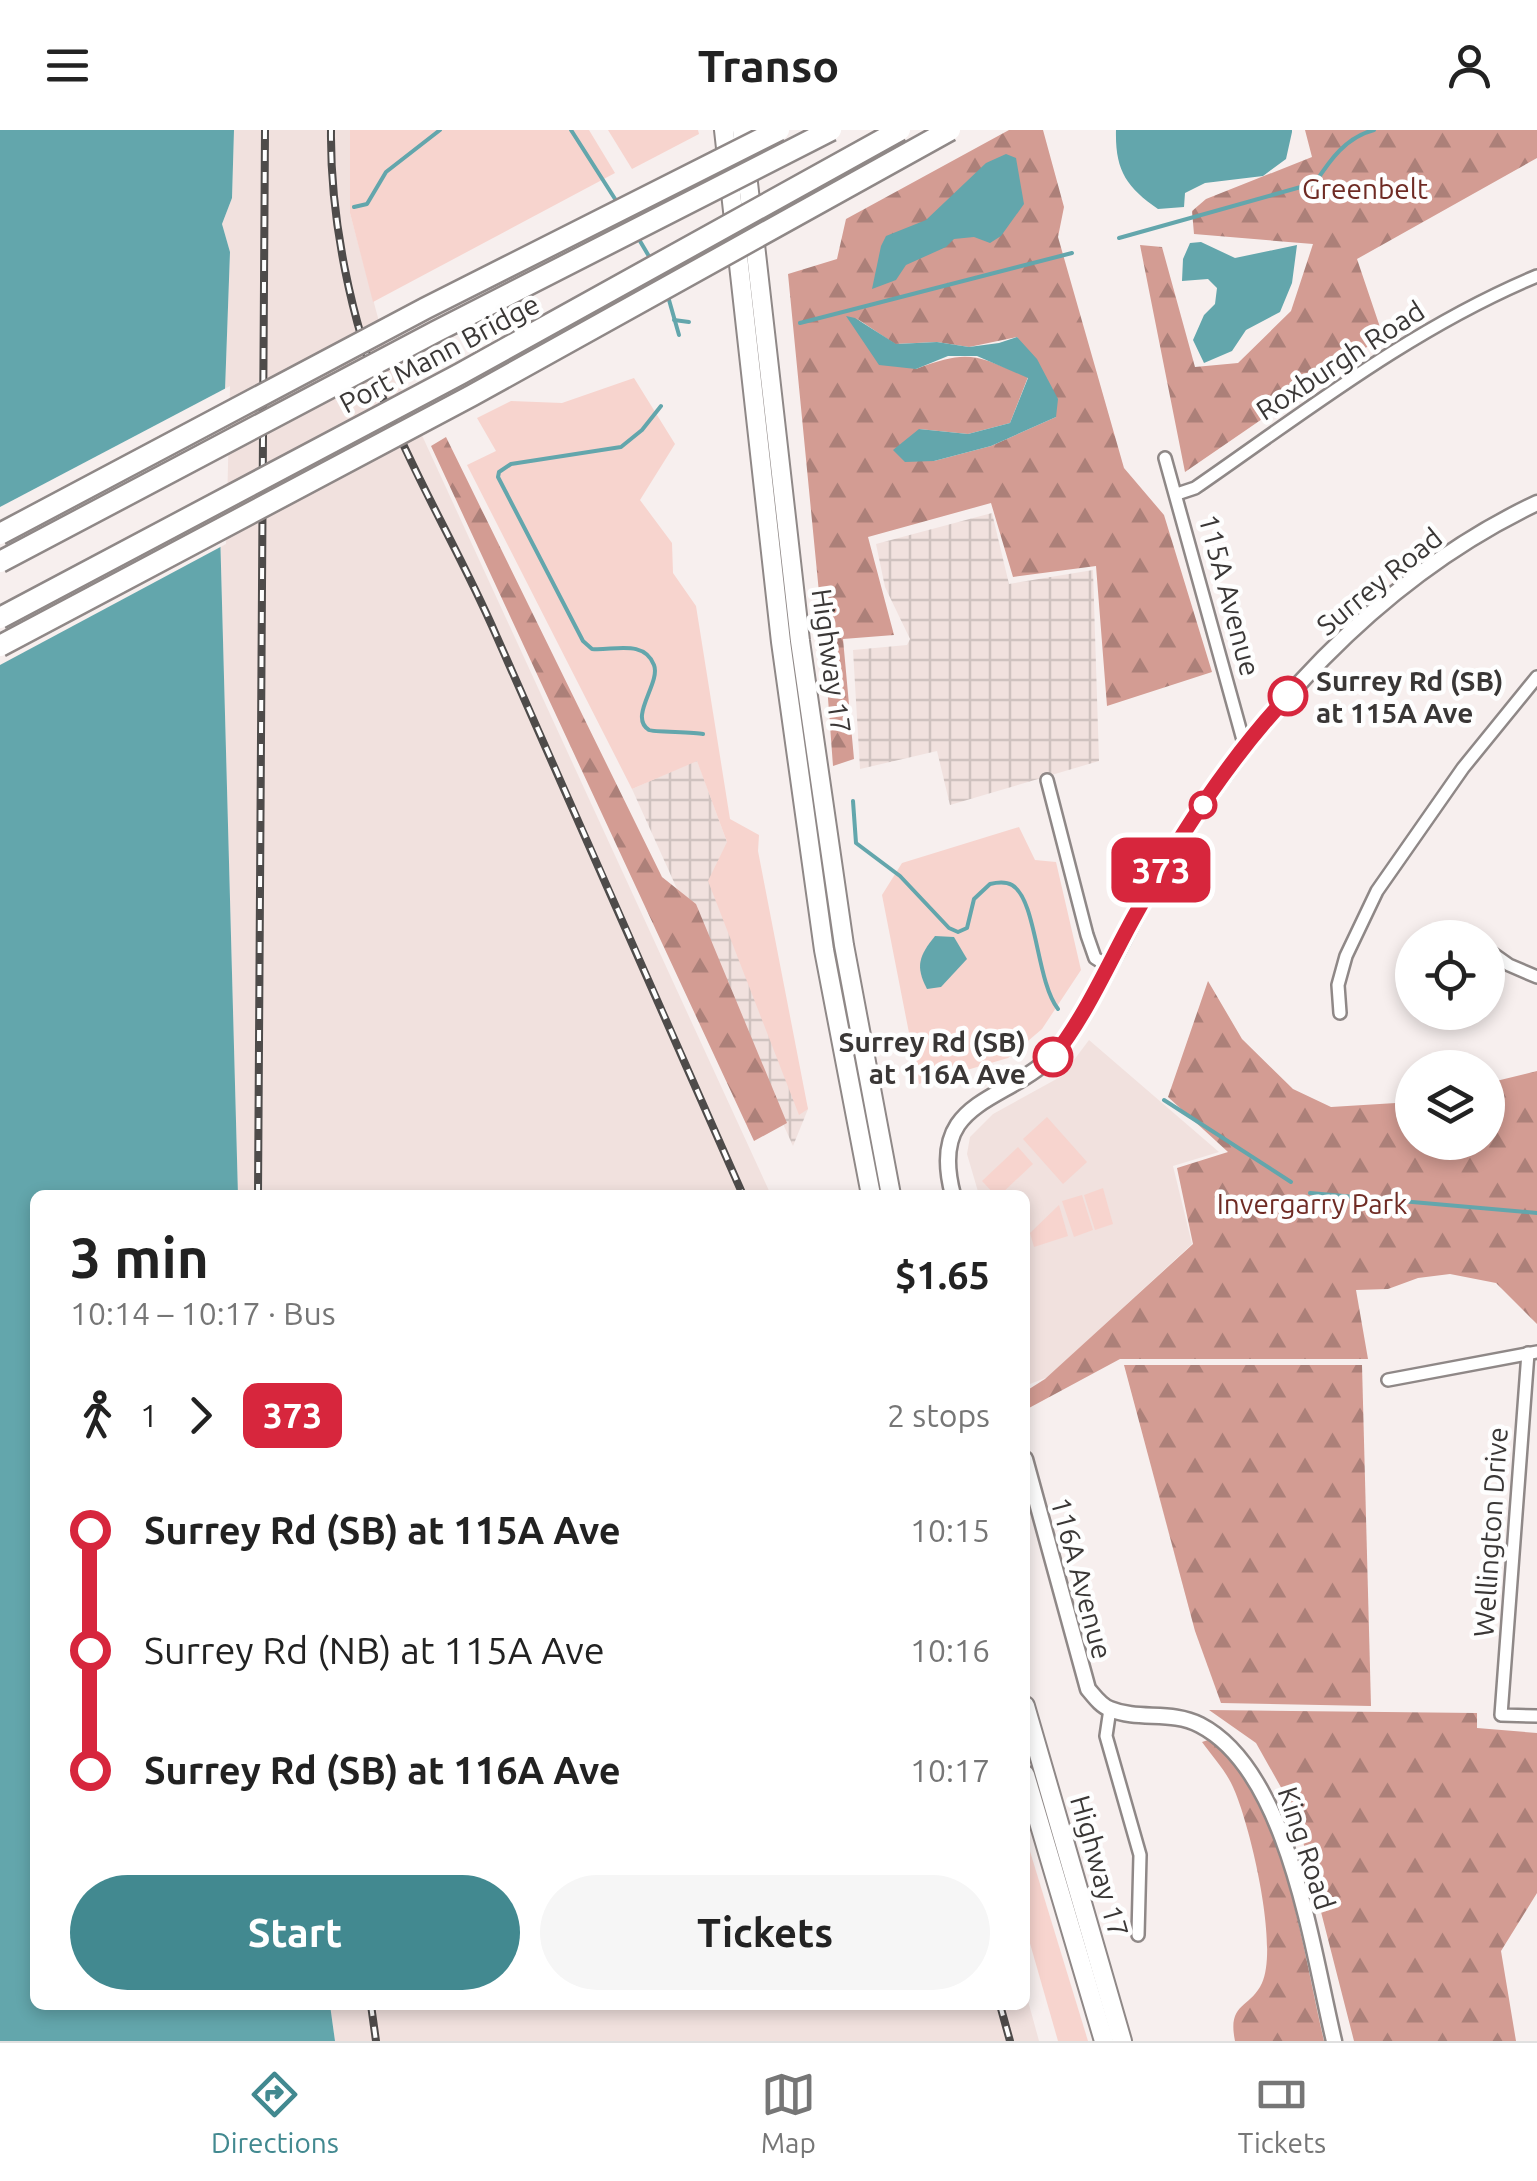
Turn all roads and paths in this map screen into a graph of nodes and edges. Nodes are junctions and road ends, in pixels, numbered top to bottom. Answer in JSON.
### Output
{"nodes":[{"id":1,"x":724,"y":130,"type":"edge"},
{"id":2,"x":742,"y":130,"type":"edge"},
{"id":3,"x":778,"y":130,"type":"edge"},
{"id":4,"x":831,"y":130,"type":"edge"},
{"id":5,"x":900,"y":130,"type":"edge"},
{"id":6,"x":950,"y":130,"type":"edge"},
{"id":7,"x":1537,"y":276,"type":"edge"},
{"id":8,"x":1165,"y":458,"type":"dead end"},
{"id":9,"x":1177,"y":494,"type":"junction"},
{"id":10,"x":1537,"y":503,"type":"edge"},
{"id":11,"x":0,"y":534,"type":"edge"},
{"id":12,"x":0,"y":562,"type":"edge"},
{"id":13,"x":0,"y":618,"type":"edge"},
{"id":14,"x":0,"y":646,"type":"edge"},
{"id":15,"x":1537,"y":676,"type":"edge"},
{"id":16,"x":1245,"y":747,"type":"junction"},
{"id":17,"x":1046,"y":780,"type":"dead end"},
{"id":18,"x":1505,"y":962,"type":"edge"},
{"id":19,"x":1108,"y":966,"type":"junction"},
{"id":20,"x":1537,"y":976,"type":"edge"},
{"id":21,"x":1340,"y":1012,"type":"dead end"},
{"id":22,"x":869,"y":1190,"type":"edge"},
{"id":23,"x":890,"y":1190,"type":"edge"},
{"id":24,"x":952,"y":1190,"type":"edge"},
{"id":25,"x":1533,"y":1353,"type":"edge"},
{"id":26,"x":1388,"y":1380,"type":"dead end"},
{"id":27,"x":1030,"y":1478,"type":"edge"},
{"id":28,"x":1110,"y":1709,"type":"junction"},
{"id":29,"x":1537,"y":1716,"type":"edge"},
{"id":30,"x":1030,"y":1723,"type":"edge"},
{"id":31,"x":1030,"y":1793,"type":"edge"},
{"id":32,"x":1138,"y":1934,"type":"dead end"},
{"id":33,"x":1104,"y":2041,"type":"edge"},
{"id":34,"x":1122,"y":2041,"type":"edge"},
{"id":35,"x":1334,"y":2041,"type":"edge"}],
"edges":[{"from":1,"to":22,"type":"highway","name":"Highway 17"},
{"from":2,"to":23,"type":"highway","name":"Highway 17"},
{"from":3,"to":11,"type":"highway","bridge":true},
{"from":4,"to":12,"type":"highway","name":"Port Mann Bridge","bridge":true},
{"from":5,"to":13,"type":"highway","name":"Port Mann Bridge","bridge":true},
{"from":6,"to":14,"type":"highway","bridge":true},
{"from":7,"to":9,"type":"street","name":"Roxburgh Road"},
{"from":8,"to":9,"type":"street","name":"115A Avenue"},
{"from":9,"to":16,"type":"street","name":"115A Avenue"},
{"from":10,"to":16,"type":"street","name":"Surrey Road"},
{"from":15,"to":21,"type":"street"},
{"from":16,"to":19,"type":"street","name":"Surrey Road"},
{"from":17,"to":19,"type":"street"},
{"from":18,"to":20,"type":"street"},
{"from":19,"to":24,"type":"street","name":"Surrey Road"},
{"from":25,"to":26,"type":"street"},
{"from":25,"to":29,"type":"street","name":"Wellington Drive"},
{"from":27,"to":28,"type":"street","name":"116A Avenue"},
{"from":28,"to":32,"type":"street"},
{"from":28,"to":35,"type":"street","name":"King Road"},
{"from":30,"to":34,"type":"highway","name":"Highway 17"},
{"from":31,"to":33,"type":"highway","name":"Highway 17"}]}
